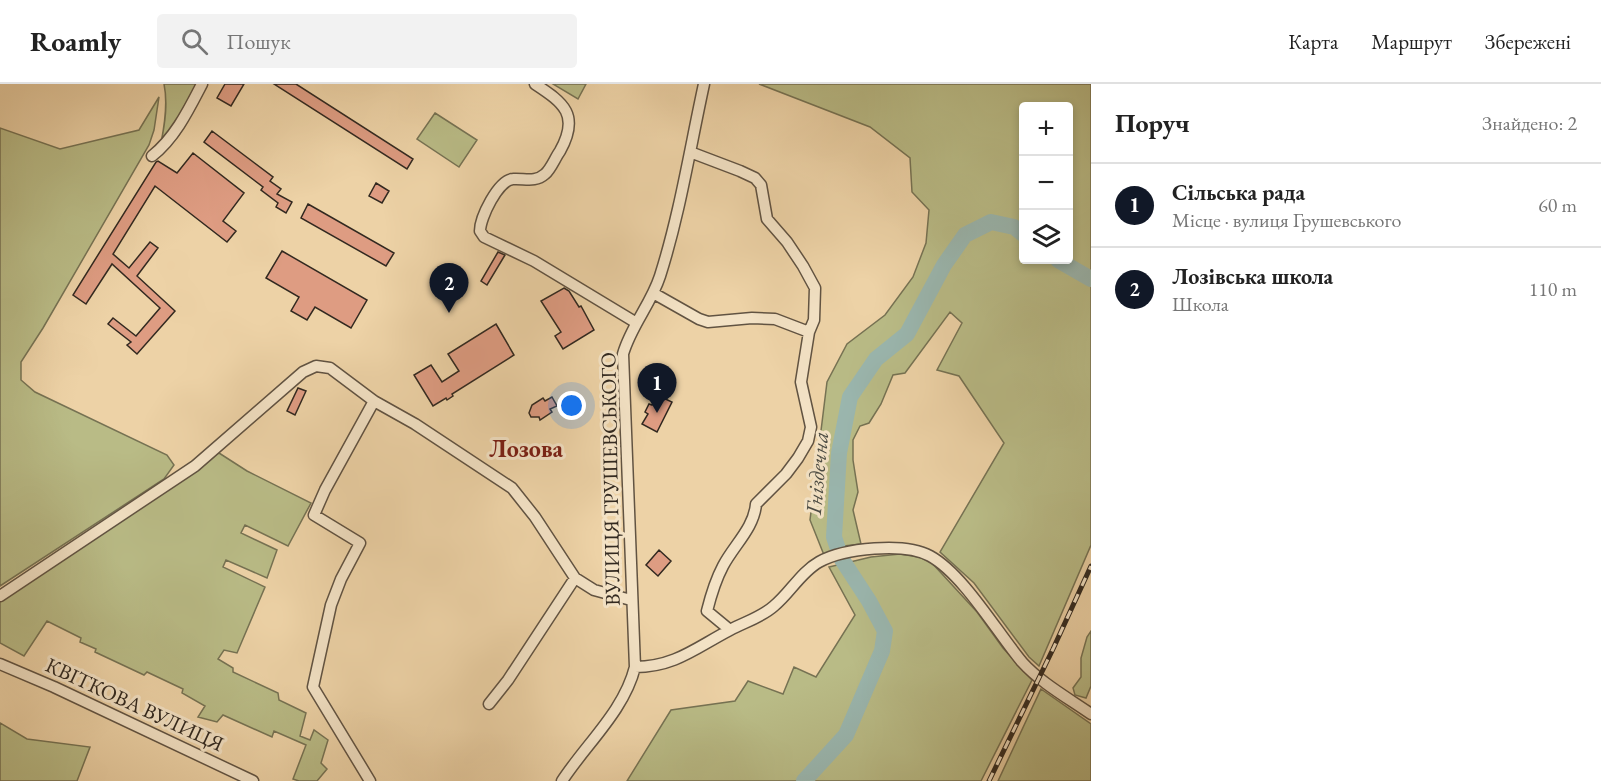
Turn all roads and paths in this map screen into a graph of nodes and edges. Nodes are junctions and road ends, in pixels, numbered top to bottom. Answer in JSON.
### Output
{"nodes":[{"id":1,"x":202,"y":84,"type":"edge"},
{"id":2,"x":535,"y":84,"type":"edge"},
{"id":3,"x":703,"y":89,"type":"edge"},
{"id":4,"x":690,"y":152,"type":"junction"},
{"id":5,"x":152,"y":156,"type":"dead end"},
{"id":6,"x":653,"y":293,"type":"junction"},
{"id":7,"x":635,"y":322,"type":"junction"},
{"id":8,"x":809,"y":332,"type":"junction"},
{"id":9,"x":374,"y":401,"type":"junction"},
{"id":10,"x":575,"y":578,"type":"junction"},
{"id":11,"x":0,"y":596,"type":"edge"},
{"id":12,"x":631,"y":600,"type":"junction"},
{"id":13,"x":730,"y":630,"type":"junction"},
{"id":14,"x":0,"y":664,"type":"edge"},
{"id":15,"x":635,"y":667,"type":"junction"},
{"id":16,"x":489,"y":704,"type":"dead end"},
{"id":17,"x":1091,"y":714,"type":"edge"},
{"id":18,"x":253,"y":781,"type":"edge"},
{"id":19,"x":370,"y":781,"type":"edge"},
{"id":20,"x":562,"y":781,"type":"edge"}],
"edges":[{"from":1,"to":5,"type":"street"},
{"from":2,"to":7,"type":"street"},
{"from":3,"to":4,"type":"street","name":"ВУЛИЦЯ ГРУШЕВСЬКОГО"},
{"from":4,"to":6,"type":"street","name":"ВУЛИЦЯ ГРУШЕВСЬКОГО"},
{"from":4,"to":8,"type":"street"},
{"from":6,"to":7,"type":"street","name":"ВУЛИЦЯ ГРУШЕВСЬКОГО"},
{"from":6,"to":8,"type":"street"},
{"from":7,"to":12,"type":"street","name":"ВУЛИЦЯ ГРУШЕВСЬКОГО"},
{"from":8,"to":13,"type":"street"},
{"from":9,"to":10,"type":"street"},
{"from":9,"to":11,"type":"street"},
{"from":9,"to":19,"type":"street"},
{"from":10,"to":12,"type":"street"},
{"from":10,"to":16,"type":"street"},
{"from":12,"to":15,"type":"street","name":"ВУЛИЦЯ ГРУШЕВСЬКОГО"},
{"from":13,"to":15,"type":"street"},
{"from":13,"to":17,"type":"street"},
{"from":14,"to":18,"type":"street","name":"КВІТКОВА ВУЛИЦЯ"},
{"from":15,"to":20,"type":"street","name":"ВУЛИЦЯ ГРУШЕВСЬКОГО"}]}
